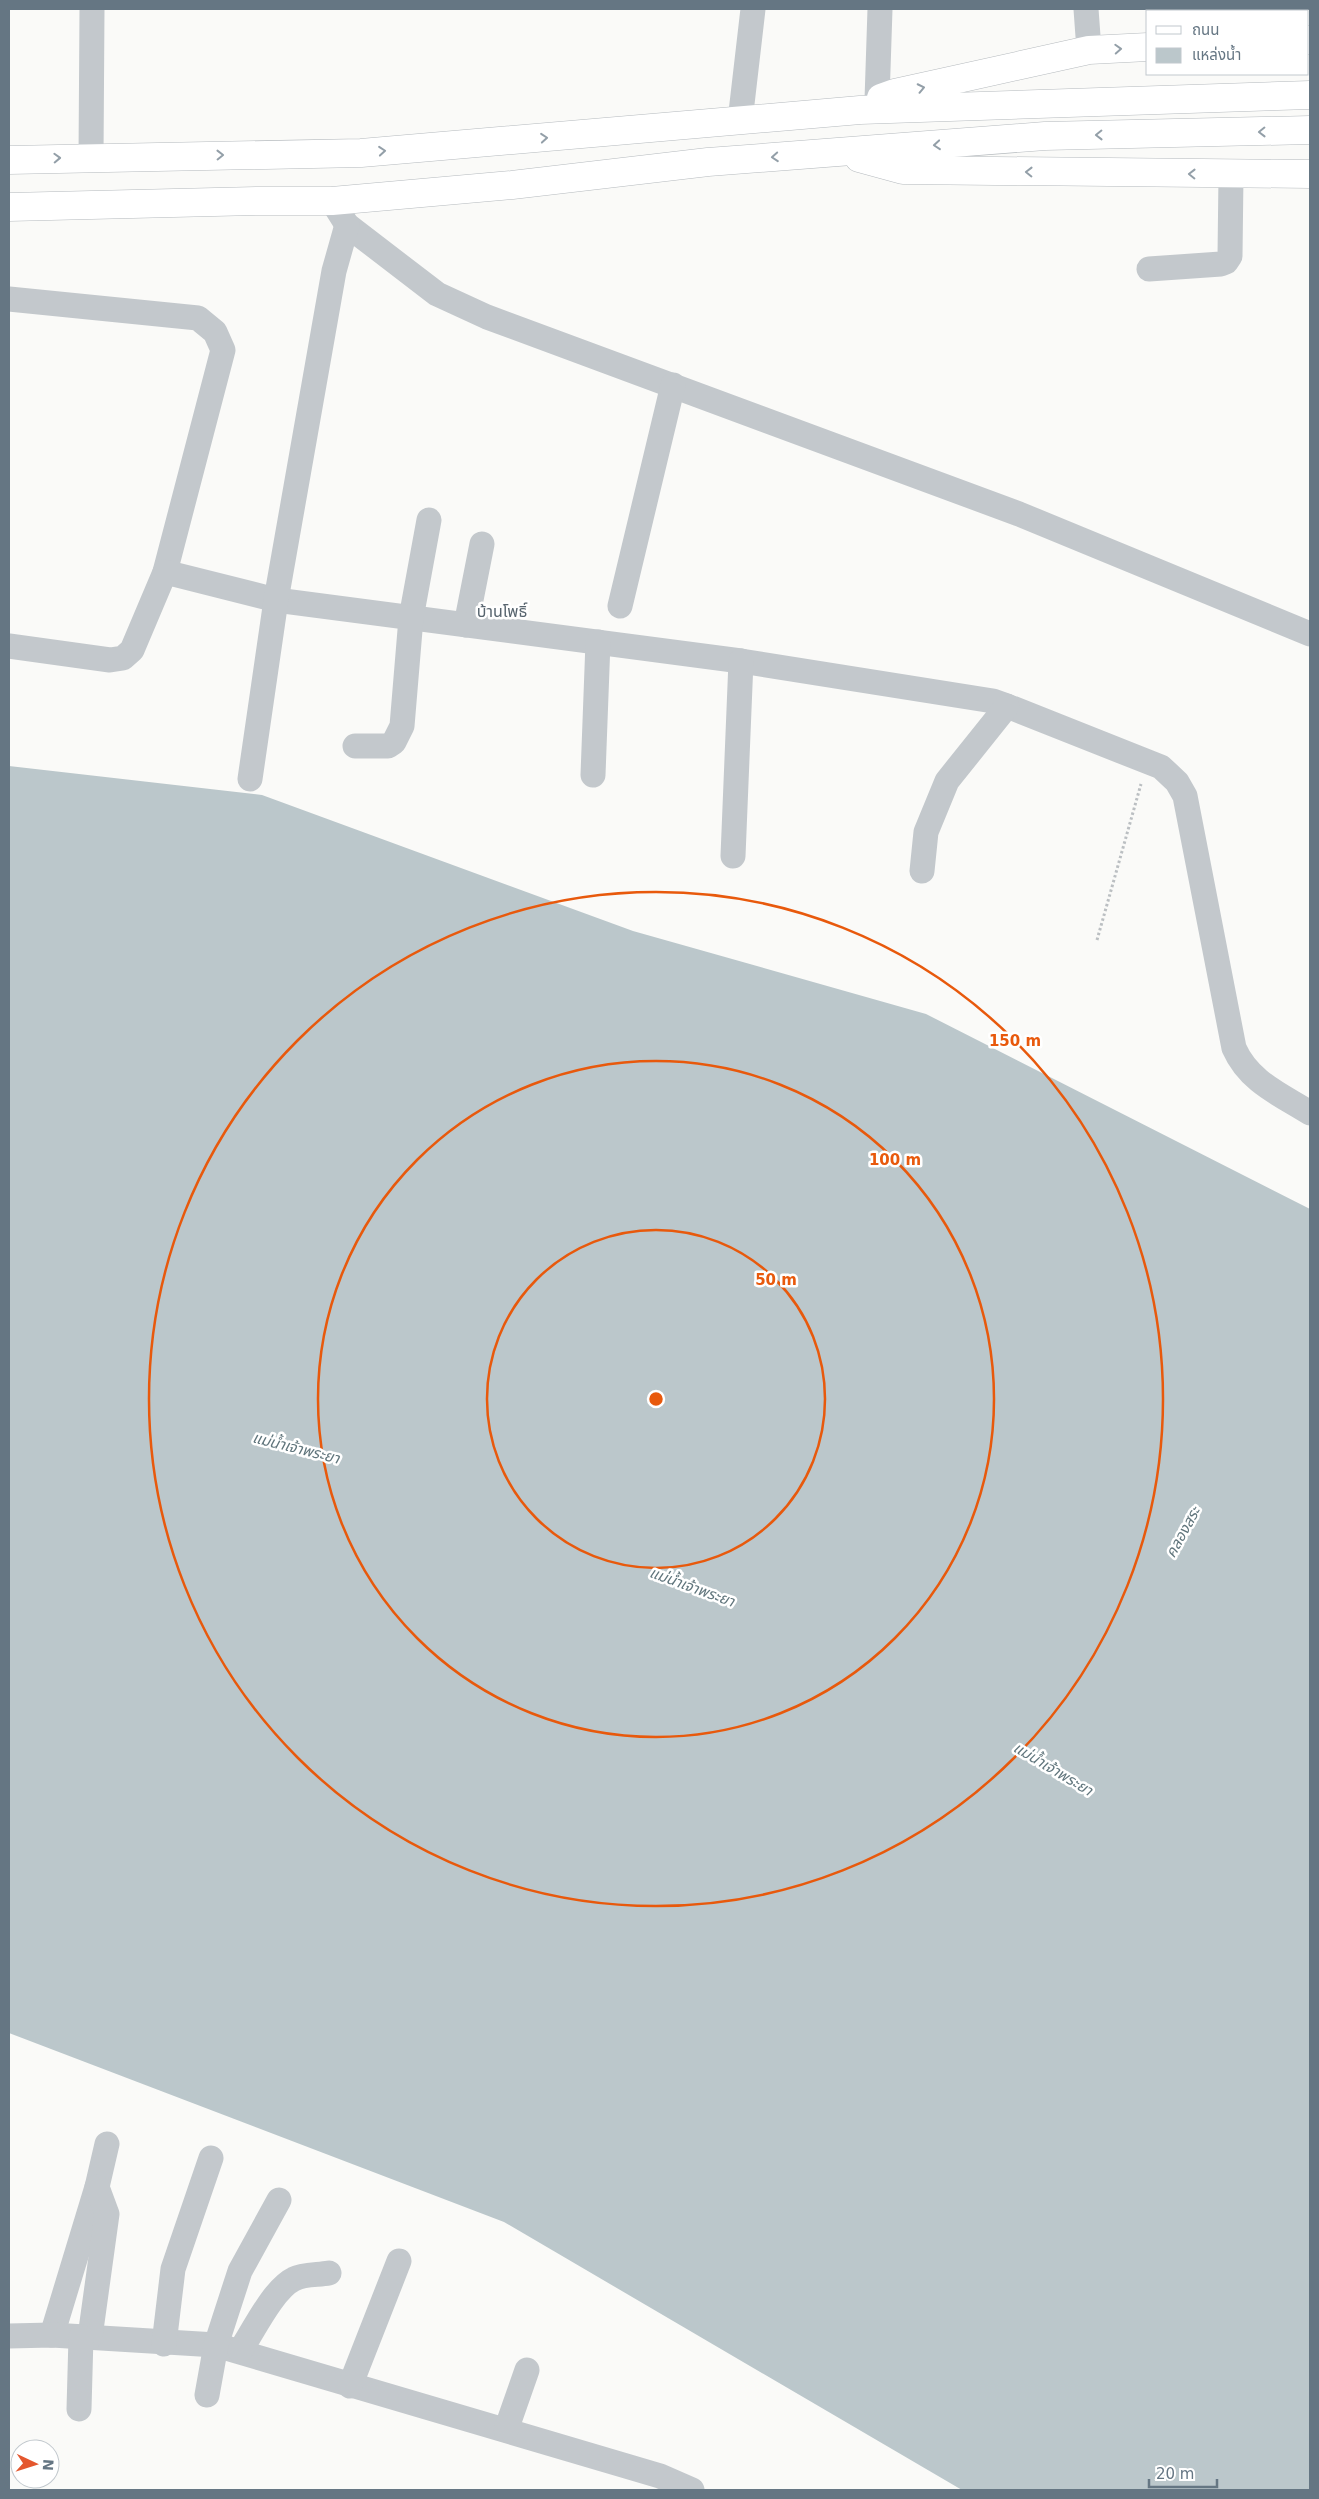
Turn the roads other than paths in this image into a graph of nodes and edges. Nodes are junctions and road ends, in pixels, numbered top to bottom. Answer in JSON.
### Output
{"nodes":[{"id":1,"x":92,"y":9,"type":"edge"},
{"id":2,"x":753,"y":9,"type":"edge"},
{"id":3,"x":880,"y":9,"type":"edge"},
{"id":4,"x":1086,"y":9,"type":"edge"},
{"id":5,"x":1146,"y":47,"type":"edge"},
{"id":6,"x":1089,"y":50,"type":"junction"},
{"id":7,"x":1310,"y":95,"type":"edge"},
{"id":8,"x":868,"y":105,"type":"junction"},
{"id":9,"x":740,"y":121,"type":"junction"},
{"id":10,"x":1310,"y":130,"type":"edge"},
{"id":11,"x":842,"y":153,"type":"junction"},
{"id":12,"x":91,"y":157,"type":"junction"},
{"id":13,"x":9,"y":160,"type":"edge"},
{"id":14,"x":1310,"y":174,"type":"edge"},
{"id":15,"x":1231,"y":175,"type":"junction"},
{"id":16,"x":332,"y":201,"type":"junction"},
{"id":17,"x":9,"y":207,"type":"edge"},
{"id":18,"x":347,"y":225,"type":"junction"},
{"id":19,"x":1149,"y":268,"type":"dead end"},
{"id":20,"x":9,"y":299,"type":"edge"},
{"id":21,"x":673,"y":385,"type":"junction"},
{"id":22,"x":429,"y":520,"type":"dead end"},
{"id":23,"x":482,"y":544,"type":"dead end"},
{"id":24,"x":165,"y":572,"type":"junction"},
{"id":25,"x":276,"y":600,"type":"junction"},
{"id":26,"x":620,"y":606,"type":"dead end"},
{"id":27,"x":411,"y":618,"type":"junction"},
{"id":28,"x":466,"y":625,"type":"junction"},
{"id":29,"x":1310,"y":634,"type":"edge"},
{"id":30,"x":598,"y":642,"type":"junction"},
{"id":31,"x":9,"y":646,"type":"edge"},
{"id":32,"x":741,"y":661,"type":"junction"},
{"id":33,"x":1007,"y":706,"type":"junction"},
{"id":34,"x":355,"y":746,"type":"dead end"},
{"id":35,"x":593,"y":775,"type":"dead end"},
{"id":36,"x":250,"y":779,"type":"dead end"},
{"id":37,"x":733,"y":856,"type":"dead end"},
{"id":38,"x":922,"y":871,"type":"dead end"},
{"id":39,"x":1310,"y":1113,"type":"edge"},
{"id":40,"x":107,"y":2144,"type":"dead end"},
{"id":41,"x":211,"y":2158,"type":"dead end"},
{"id":42,"x":97,"y":2187,"type":"junction"},
{"id":43,"x":279,"y":2200,"type":"dead end"},
{"id":44,"x":399,"y":2261,"type":"dead end"},
{"id":45,"x":329,"y":2273,"type":"dead end"},
{"id":46,"x":52,"y":2335,"type":"junction"},
{"id":47,"x":9,"y":2336,"type":"edge"},
{"id":48,"x":85,"y":2337,"type":"junction"},
{"id":49,"x":164,"y":2344,"type":"junction"},
{"id":50,"x":216,"y":2345,"type":"junction"},
{"id":51,"x":240,"y":2352,"type":"junction"},
{"id":52,"x":527,"y":2370,"type":"dead end"},
{"id":53,"x":350,"y":2386,"type":"junction"},
{"id":54,"x":207,"y":2394,"type":"dead end"},
{"id":55,"x":80,"y":2409,"type":"dead end"},
{"id":56,"x":506,"y":2430,"type":"junction"},
{"id":57,"x":692,"y":2490,"type":"edge"}],
"edges":[{"from":1,"to":12,"type":"street"},
{"from":2,"to":9,"type":"street"},
{"from":3,"to":8,"type":"street"},
{"from":4,"to":6,"type":"street"},
{"from":6,"to":5,"type":"main road","one_way":true},
{"from":8,"to":6,"type":"main road","one_way":true},
{"from":7,"to":8,"type":"main road"},
{"from":8,"to":9,"type":"main road"},
{"from":12,"to":9,"type":"main road","one_way":true},
{"from":10,"to":11,"type":"main road","one_way":true},
{"from":15,"to":11,"type":"main road","one_way":true},
{"from":11,"to":16,"type":"main road","one_way":true},
{"from":13,"to":12,"type":"main road","one_way":true},
{"from":14,"to":15,"type":"main road"},
{"from":15,"to":19,"type":"street"},
{"from":16,"to":17,"type":"main road"},
{"from":16,"to":18,"type":"street"},
{"from":18,"to":21,"type":"street"},
{"from":18,"to":25,"type":"street"},
{"from":20,"to":24,"type":"street"},
{"from":21,"to":26,"type":"street"},
{"from":21,"to":29,"type":"street"},
{"from":22,"to":27,"type":"street"},
{"from":23,"to":28,"type":"street"},
{"from":24,"to":25,"type":"street"},
{"from":24,"to":31,"type":"street"},
{"from":25,"to":27,"type":"street"},
{"from":25,"to":36,"type":"street"},
{"from":27,"to":28,"type":"street"},
{"from":27,"to":34,"type":"street"},
{"from":28,"to":30,"type":"street"},
{"from":30,"to":32,"type":"street"},
{"from":30,"to":35,"type":"street"},
{"from":32,"to":33,"type":"street"},
{"from":32,"to":37,"type":"street"},
{"from":33,"to":38,"type":"street"},
{"from":33,"to":39,"type":"street"},
{"from":40,"to":42,"type":"street"},
{"from":41,"to":49,"type":"street"},
{"from":42,"to":46,"type":"street"},
{"from":42,"to":48,"type":"street"},
{"from":43,"to":50,"type":"street"},
{"from":44,"to":53,"type":"street"},
{"from":45,"to":51,"type":"street"},
{"from":46,"to":47,"type":"street"},
{"from":46,"to":48,"type":"street"},
{"from":48,"to":49,"type":"street"},
{"from":48,"to":55,"type":"street"},
{"from":49,"to":50,"type":"street"},
{"from":50,"to":51,"type":"street"},
{"from":50,"to":54,"type":"street"},
{"from":51,"to":53,"type":"street"},
{"from":52,"to":56,"type":"street"},
{"from":53,"to":56,"type":"street"},
{"from":56,"to":57,"type":"street"}]}
